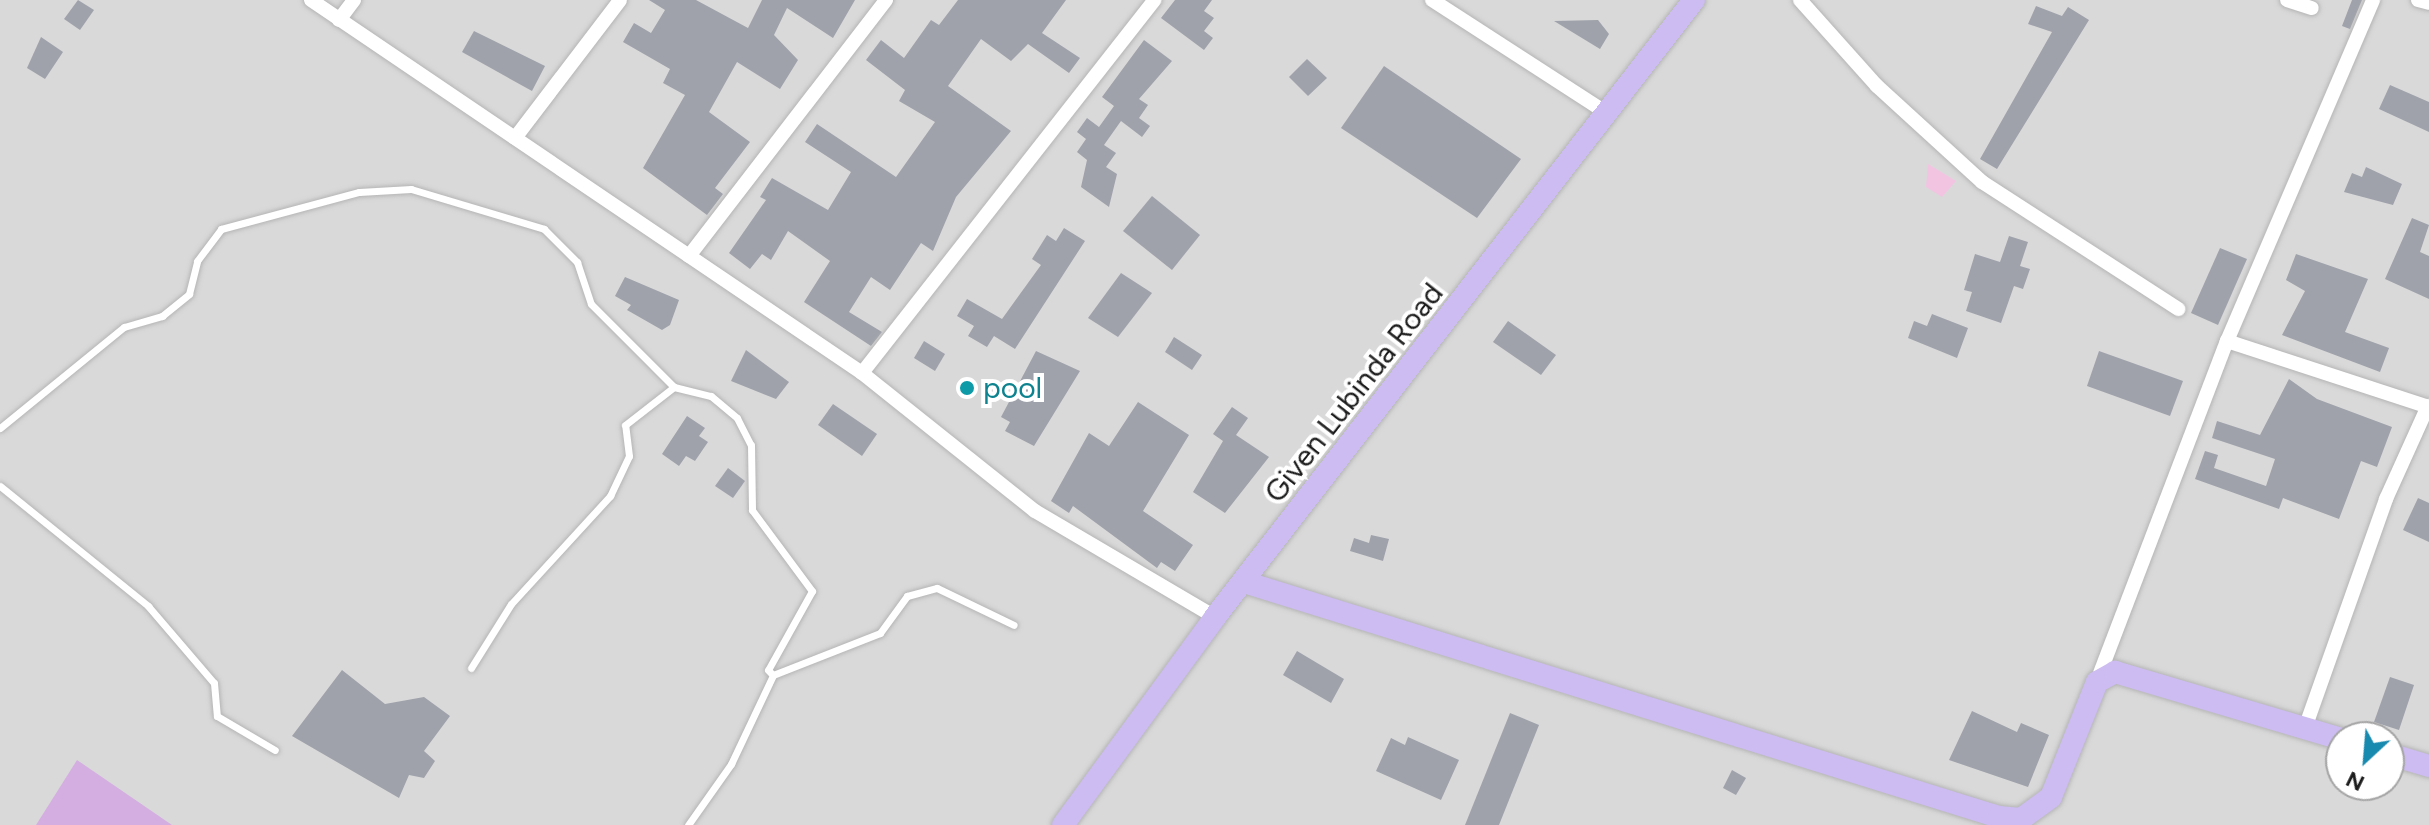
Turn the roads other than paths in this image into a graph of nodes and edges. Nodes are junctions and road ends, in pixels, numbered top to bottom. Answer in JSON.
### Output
{"nodes":[{"id":1,"x":311,"y":0,"type":"edge"},
{"id":2,"x":354,"y":0,"type":"edge"},
{"id":3,"x":620,"y":0,"type":"edge"},
{"id":4,"x":886,"y":0,"type":"edge"},
{"id":5,"x":1154,"y":0,"type":"edge"},
{"id":6,"x":1432,"y":0,"type":"edge"},
{"id":7,"x":1694,"y":0,"type":"edge"},
{"id":8,"x":1800,"y":0,"type":"edge"},
{"id":9,"x":2287,"y":0,"type":"edge"},
{"id":10,"x":2373,"y":0,"type":"edge"},
{"id":11,"x":2418,"y":0,"type":"edge"},
{"id":12,"x":2429,"y":3,"type":"edge"},
{"id":13,"x":2312,"y":8,"type":"dead end"},
{"id":14,"x":339,"y":20,"type":"junction"},
{"id":15,"x":1605,"y":112,"type":"junction"},
{"id":16,"x":515,"y":138,"type":"junction"},
{"id":17,"x":689,"y":256,"type":"junction"},
{"id":18,"x":2178,"y":309,"type":"dead end"},
{"id":19,"x":2227,"y":341,"type":"junction"},
{"id":20,"x":862,"y":373,"type":"junction"},
{"id":21,"x":674,"y":387,"type":"junction"},
{"id":22,"x":2428,"y":406,"type":"edge"},
{"id":23,"x":0,"y":428,"type":"edge"},
{"id":24,"x":0,"y":486,"type":"edge"},
{"id":25,"x":1244,"y":582,"type":"junction"},
{"id":26,"x":1215,"y":617,"type":"junction"},
{"id":27,"x":1014,"y":625,"type":"dead end"},
{"id":28,"x":471,"y":668,"type":"dead end"},
{"id":29,"x":2106,"y":670,"type":"junction"},
{"id":30,"x":773,"y":675,"type":"junction"},
{"id":31,"x":2305,"y":728,"type":"junction"},
{"id":32,"x":2325,"y":734,"type":"edge"},
{"id":33,"x":275,"y":750,"type":"dead end"},
{"id":34,"x":2405,"y":759,"type":"edge"},
{"id":35,"x":2429,"y":766,"type":"edge"},
{"id":36,"x":688,"y":825,"type":"edge"},
{"id":37,"x":1063,"y":825,"type":"edge"}],
"edges":[{"from":1,"to":14,"type":"street"},
{"from":2,"to":14,"type":"street"},
{"from":3,"to":16,"type":"street"},
{"from":4,"to":17,"type":"street"},
{"from":5,"to":20,"type":"street"},
{"from":6,"to":15,"type":"street"},
{"from":7,"to":15,"type":"street","name":"Given Lubinda Road"},
{"from":8,"to":18,"type":"street"},
{"from":9,"to":13,"type":"street"},
{"from":10,"to":19,"type":"street"},
{"from":11,"to":12,"type":"street"},
{"from":14,"to":16,"type":"street"},
{"from":15,"to":25,"type":"street","name":"Given Lubinda Road"},
{"from":16,"to":17,"type":"street"},
{"from":17,"to":20,"type":"street"},
{"from":19,"to":22,"type":"street"},
{"from":19,"to":29,"type":"street"},
{"from":20,"to":26,"type":"street"},
{"from":21,"to":23,"type":"lane"},
{"from":21,"to":28,"type":"lane"},
{"from":21,"to":30,"type":"lane"},
{"from":22,"to":31,"type":"street"},
{"from":24,"to":33,"type":"lane"},
{"from":25,"to":26,"type":"street","name":"Given Lubinda Road"},
{"from":25,"to":29,"type":"street"},
{"from":26,"to":37,"type":"street","name":"Given Lubinda Road"},
{"from":27,"to":30,"type":"lane"},
{"from":29,"to":31,"type":"street"},
{"from":30,"to":36,"type":"lane"},
{"from":31,"to":32,"type":"street"},
{"from":34,"to":35,"type":"street"}]}
